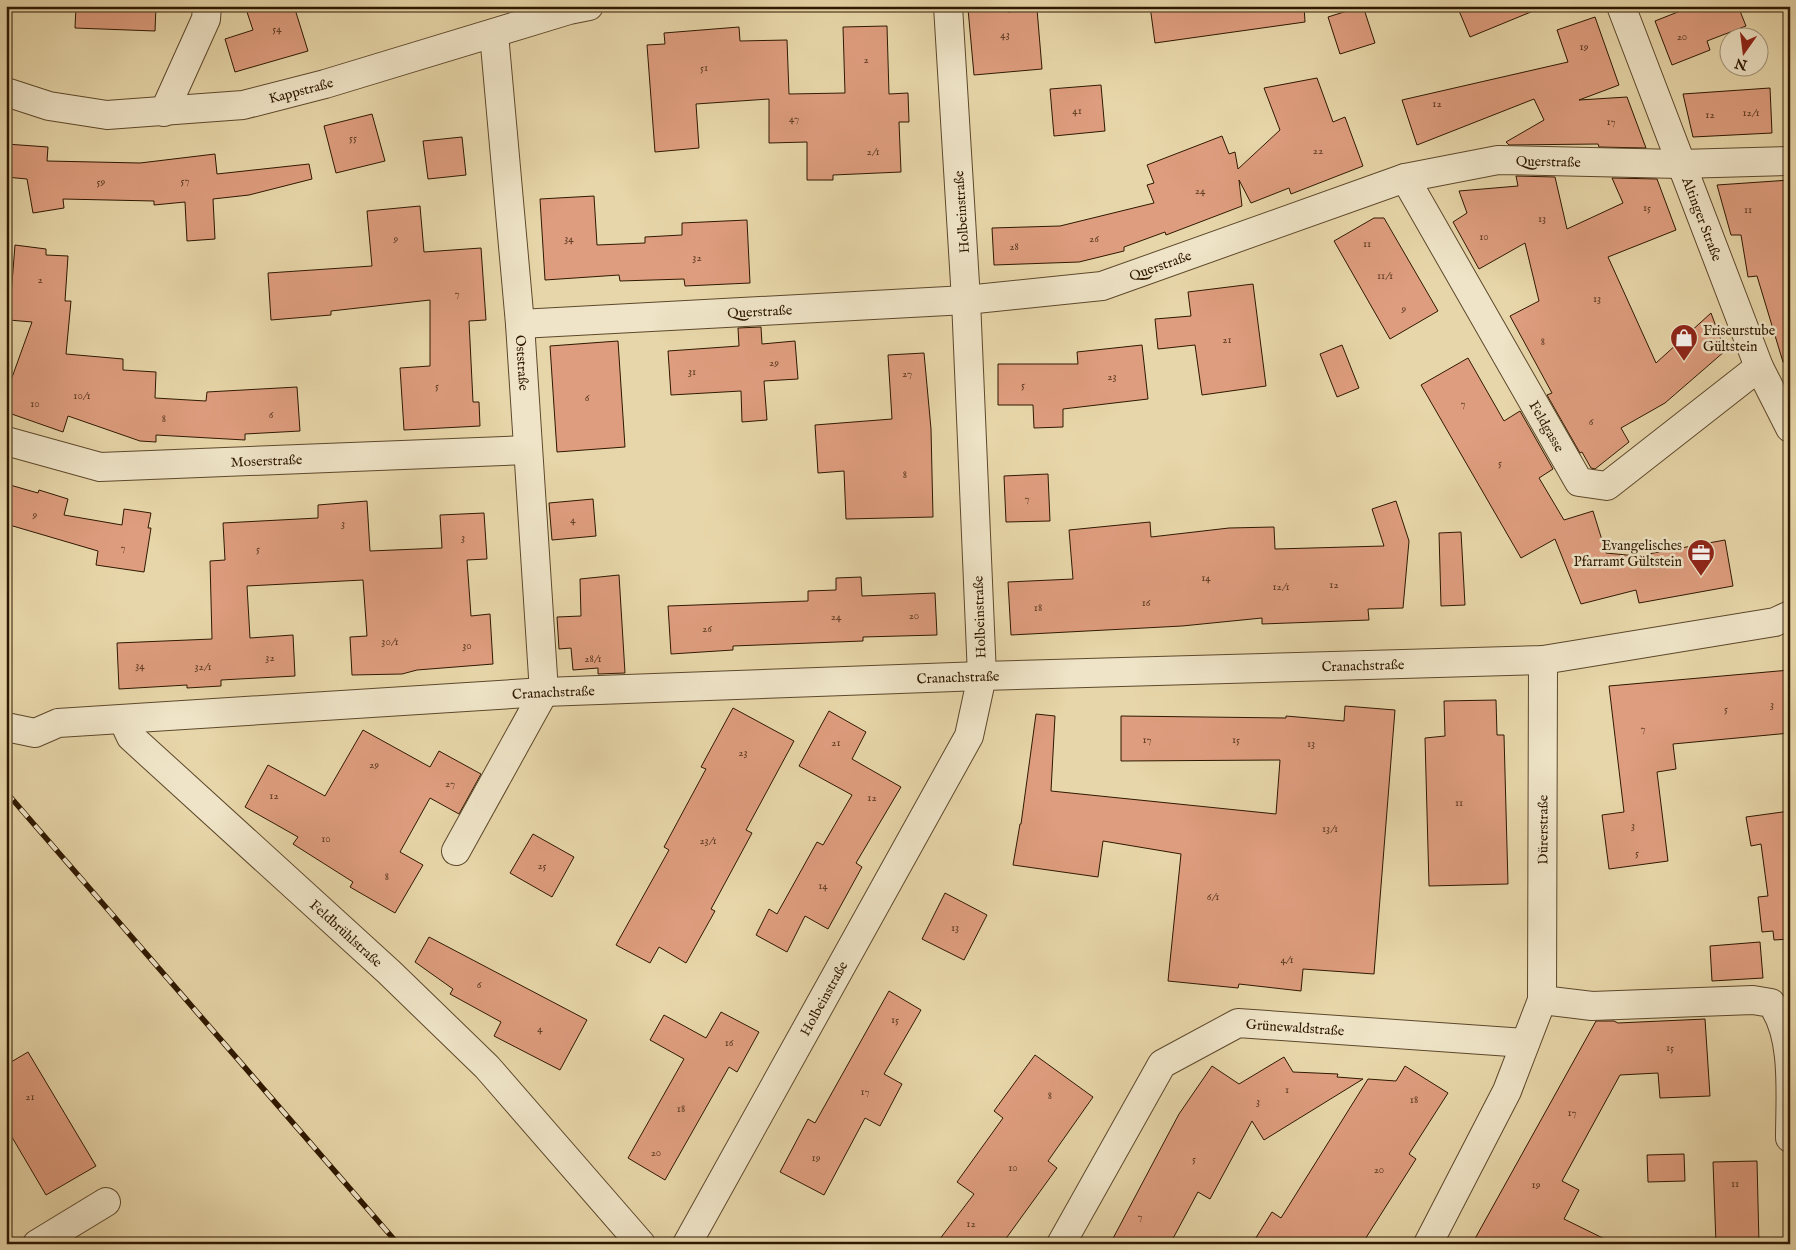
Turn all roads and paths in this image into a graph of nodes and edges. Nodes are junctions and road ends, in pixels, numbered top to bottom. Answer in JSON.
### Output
{"nodes":[{"id":1,"x":206,"y":6,"type":"edge"},
{"id":2,"x":589,"y":6,"type":"edge"},
{"id":3,"x":948,"y":6,"type":"edge"},
{"id":4,"x":1621,"y":6,"type":"edge"},
{"id":5,"x":494,"y":34,"type":"junction"},
{"id":6,"x":6,"y":92,"type":"edge"},
{"id":7,"x":164,"y":112,"type":"junction"},
{"id":8,"x":1790,"y":161,"type":"edge"},
{"id":9,"x":1680,"y":164,"type":"junction"},
{"id":10,"x":1405,"y":178,"type":"junction"},
{"id":11,"x":966,"y":300,"type":"junction"},
{"id":12,"x":520,"y":324,"type":"junction"},
{"id":13,"x":1760,"y":367,"type":"junction"},
{"id":14,"x":1789,"y":424,"type":"edge"},
{"id":15,"x":6,"y":441,"type":"edge"},
{"id":16,"x":528,"y":450,"type":"junction"},
{"id":17,"x":1790,"y":615,"type":"edge"},
{"id":18,"x":1543,"y":660,"type":"junction"},
{"id":19,"x":982,"y":676,"type":"junction"},
{"id":20,"x":544,"y":692,"type":"junction"},
{"id":21,"x":123,"y":720,"type":"junction"},
{"id":22,"x":6,"y":727,"type":"edge"},
{"id":23,"x":456,"y":850,"type":"dead end"},
{"id":24,"x":1542,"y":1000,"type":"junction"},
{"id":25,"x":1525,"y":1044,"type":"junction"},
{"id":26,"x":1790,"y":1138,"type":"edge"},
{"id":27,"x":106,"y":1202,"type":"dead end"},
{"id":28,"x":37,"y":1244,"type":"edge"},
{"id":29,"x":641,"y":1244,"type":"edge"},
{"id":30,"x":687,"y":1244,"type":"edge"},
{"id":31,"x":1061,"y":1244,"type":"edge"},
{"id":32,"x":1428,"y":1244,"type":"edge"}],
"edges":[{"from":1,"to":7,"type":"street"},
{"from":2,"to":5,"type":"street","name":"Kappstraße"},
{"from":3,"to":11,"type":"street","name":"Holbeinstraße"},
{"from":4,"to":9,"type":"street","name":"Altinger Straße"},
{"from":5,"to":7,"type":"street","name":"Kappstraße"},
{"from":5,"to":12,"type":"street","name":"Oststraße"},
{"from":6,"to":7,"type":"street","name":"Kappstraße"},
{"from":8,"to":9,"type":"street","name":"Querstraße"},
{"from":9,"to":10,"type":"street","name":"Querstraße"},
{"from":9,"to":13,"type":"street","name":"Altinger Straße"},
{"from":10,"to":11,"type":"street","name":"Querstraße"},
{"from":10,"to":13,"type":"street","name":"Feldgasse"},
{"from":11,"to":12,"type":"street","name":"Querstraße"},
{"from":11,"to":19,"type":"street","name":"Holbeinstraße"},
{"from":12,"to":16,"type":"street","name":"Oststraße"},
{"from":13,"to":14,"type":"street","name":"Altinger Straße"},
{"from":15,"to":16,"type":"street","name":"Moserstraße"},
{"from":16,"to":20,"type":"street","name":"Oststraße"},
{"from":17,"to":18,"type":"street","name":"Cranachstraße"},
{"from":18,"to":19,"type":"street","name":"Cranachstraße"},
{"from":18,"to":24,"type":"street","name":"Dürerstraße"},
{"from":19,"to":20,"type":"street","name":"Cranachstraße"},
{"from":19,"to":30,"type":"street","name":"Holbeinstraße"},
{"from":20,"to":21,"type":"street","name":"Cranachstraße"},
{"from":20,"to":23,"type":"street"},
{"from":21,"to":22,"type":"street"},
{"from":21,"to":29,"type":"street","name":"Feldbrühlstraße"},
{"from":24,"to":25,"type":"street","name":"Dürerstraße"},
{"from":24,"to":26,"type":"street"},
{"from":25,"to":31,"type":"street","name":"Grünewaldstraße"},
{"from":25,"to":32,"type":"street","name":"Dürerstraße"},
{"from":27,"to":28,"type":"street"}]}
